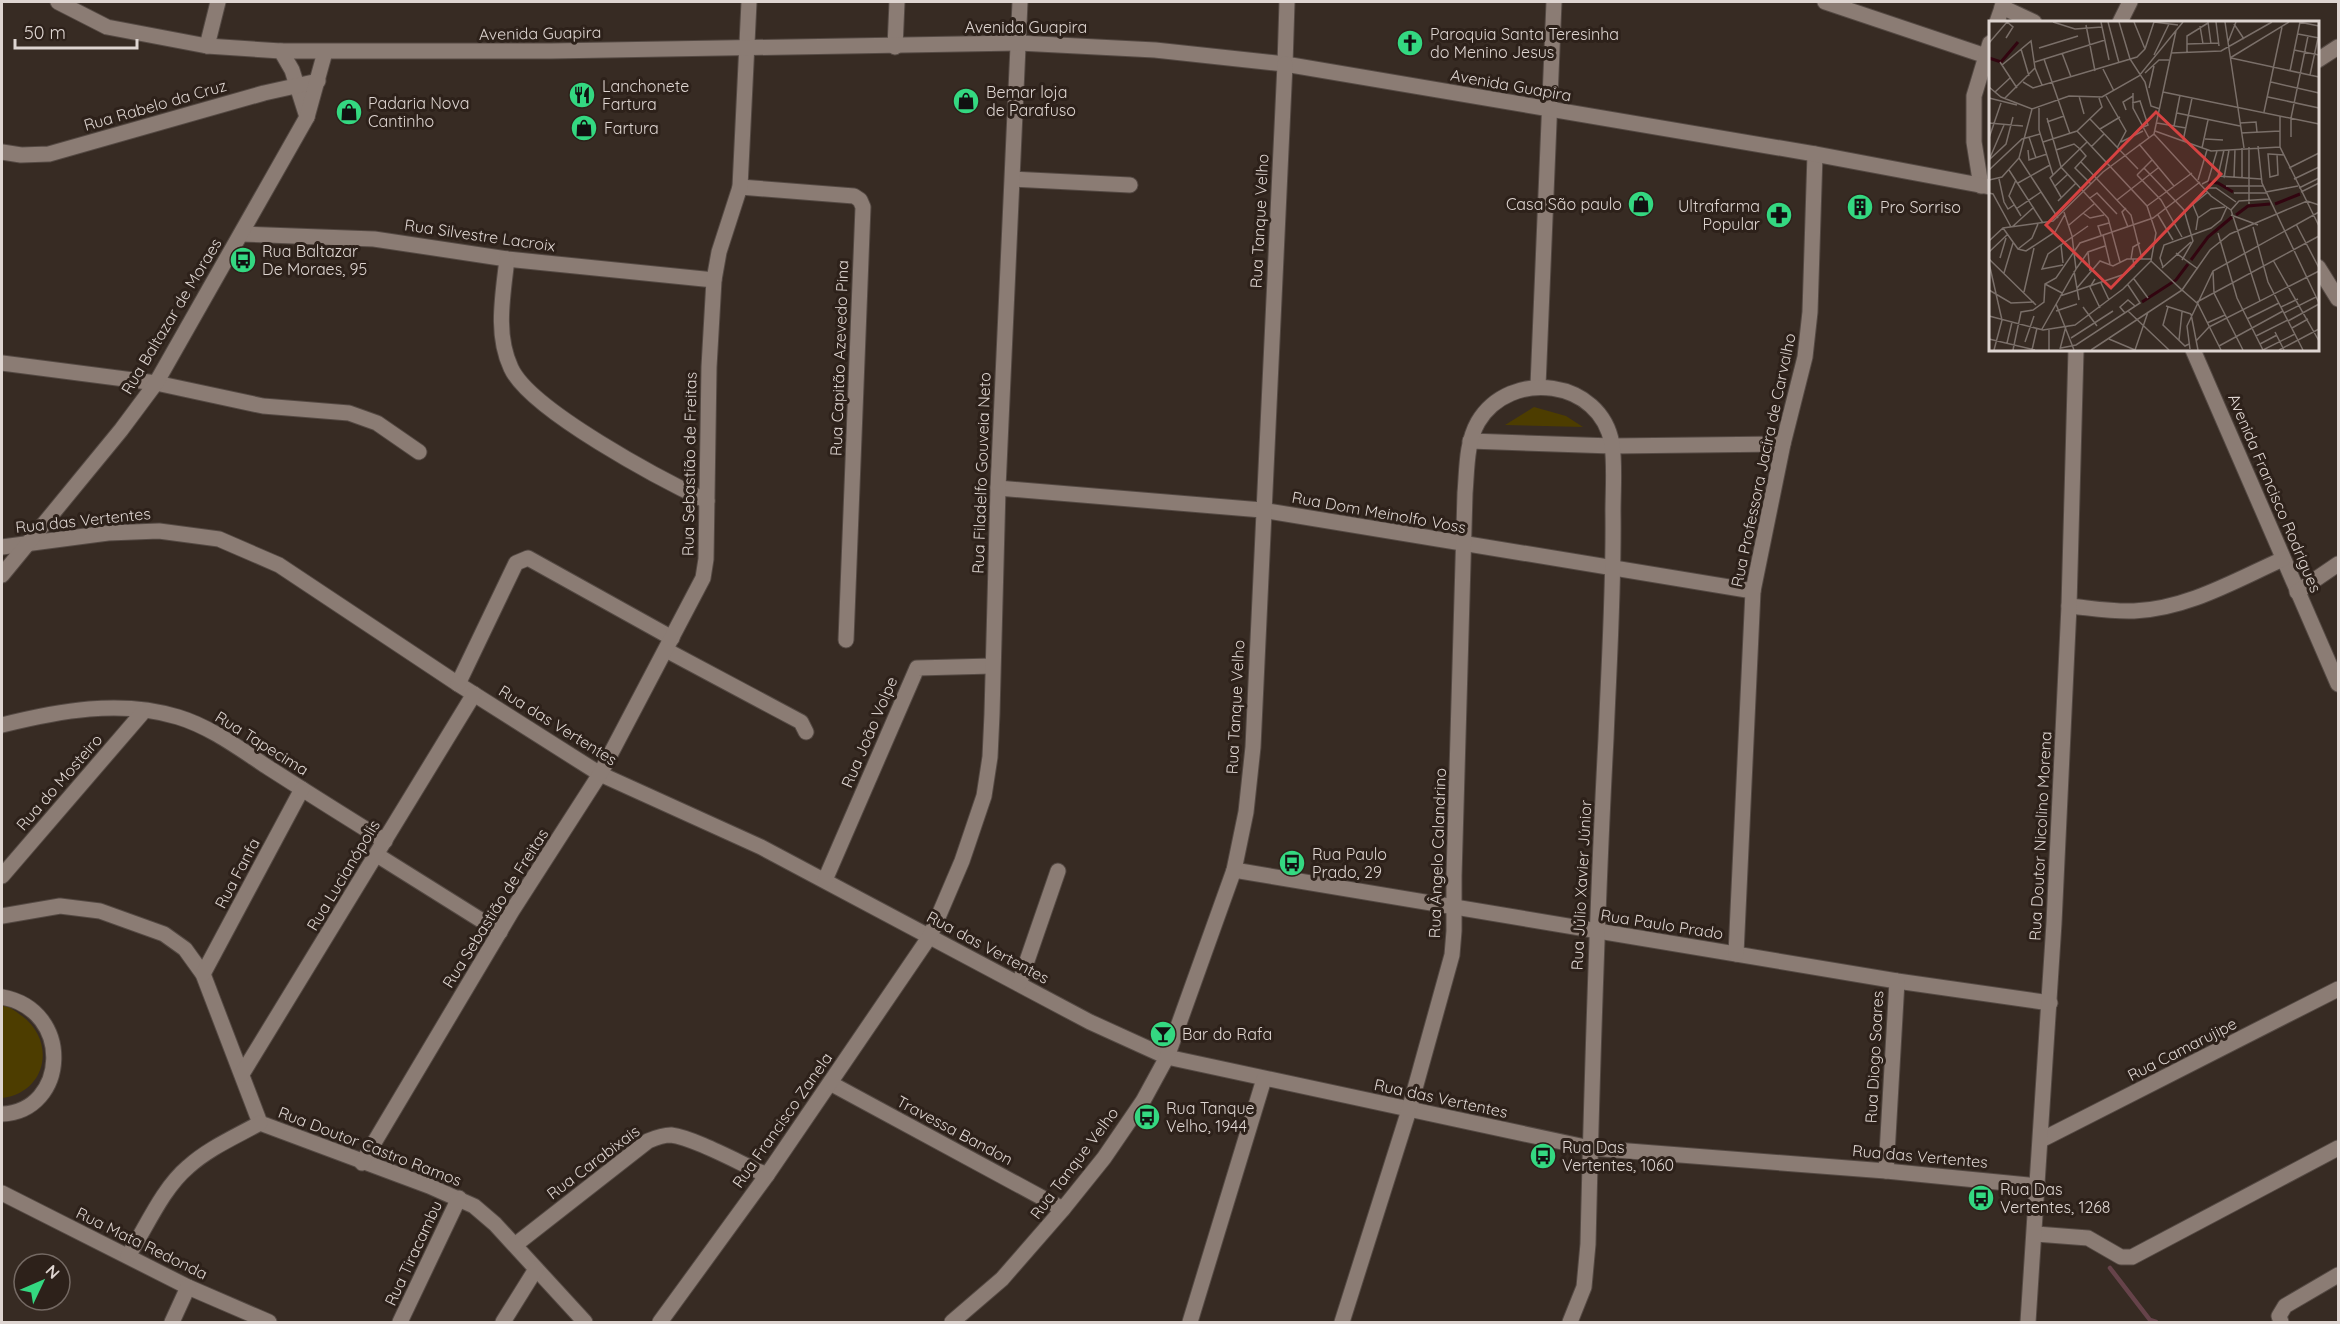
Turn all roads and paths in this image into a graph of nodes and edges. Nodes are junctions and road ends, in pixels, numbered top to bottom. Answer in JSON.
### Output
{"nodes":[{"id":1,"x":58,"y":2,"type":"edge"},
{"id":2,"x":218,"y":2,"type":"edge"},
{"id":3,"x":749,"y":2,"type":"edge"},
{"id":4,"x":897,"y":2,"type":"edge"},
{"id":5,"x":1020,"y":2,"type":"edge"},
{"id":6,"x":1287,"y":2,"type":"edge"},
{"id":7,"x":1554,"y":2,"type":"edge"},
{"id":8,"x":1825,"y":2,"type":"edge"},
{"id":9,"x":2130,"y":2,"type":"edge"},
{"id":10,"x":2003,"y":4,"type":"edge"},
{"id":11,"x":1997,"y":21,"type":"edge"},
{"id":12,"x":2032,"y":21,"type":"edge"},
{"id":13,"x":2120,"y":21,"type":"edge"},
{"id":14,"x":1019,"y":43,"type":"junction"},
{"id":15,"x":207,"y":46,"type":"junction"},
{"id":16,"x":895,"y":47,"type":"junction"},
{"id":17,"x":2338,"y":47,"type":"edge"},
{"id":18,"x":747,"y":48,"type":"junction"},
{"id":19,"x":1988,"y":50,"type":"edge"},
{"id":20,"x":281,"y":51,"type":"junction"},
{"id":21,"x":325,"y":52,"type":"junction"},
{"id":22,"x":2319,"y":59,"type":"edge"},
{"id":23,"x":1285,"y":64,"type":"junction"},
{"id":24,"x":318,"y":81,"type":"junction"},
{"id":25,"x":297,"y":86,"type":"junction"},
{"id":26,"x":1549,"y":111,"type":"junction"},
{"id":27,"x":307,"y":117,"type":"junction"},
{"id":28,"x":2,"y":152,"type":"edge"},
{"id":29,"x":1815,"y":154,"type":"junction"},
{"id":30,"x":1013,"y":179,"type":"junction"},
{"id":31,"x":1130,"y":185,"type":"dead end"},
{"id":32,"x":740,"y":187,"type":"junction"},
{"id":33,"x":1986,"y":187,"type":"edge"},
{"id":34,"x":241,"y":234,"type":"junction"},
{"id":35,"x":507,"y":259,"type":"junction"},
{"id":36,"x":2319,"y":269,"type":"edge"},
{"id":37,"x":714,"y":280,"type":"junction"},
{"id":38,"x":2338,"y":298,"type":"edge"},
{"id":39,"x":2076,"y":351,"type":"edge"},
{"id":40,"x":2193,"y":351,"type":"edge"},
{"id":41,"x":2,"y":363,"type":"edge"},
{"id":42,"x":156,"y":383,"type":"junction"},
{"id":43,"x":1538,"y":386,"type":"junction"},
{"id":44,"x":1470,"y":441,"type":"junction"},
{"id":45,"x":1783,"y":444,"type":"junction"},
{"id":46,"x":1612,"y":446,"type":"junction"},
{"id":47,"x":419,"y":452,"type":"dead end"},
{"id":48,"x":998,"y":488,"type":"junction"},
{"id":49,"x":707,"y":501,"type":"junction"},
{"id":50,"x":1262,"y":510,"type":"junction"},
{"id":51,"x":29,"y":544,"type":"junction"},
{"id":52,"x":1466,"y":545,"type":"junction"},
{"id":53,"x":2,"y":547,"type":"edge"},
{"id":54,"x":2283,"y":559,"type":"junction"},
{"id":55,"x":2338,"y":564,"type":"edge"},
{"id":56,"x":1614,"y":569,"type":"junction"},
{"id":57,"x":2,"y":575,"type":"edge"},
{"id":58,"x":1753,"y":591,"type":"junction"},
{"id":59,"x":2298,"y":592,"type":"junction"},
{"id":60,"x":2069,"y":606,"type":"junction"},
{"id":61,"x":846,"y":640,"type":"dead end"},
{"id":62,"x":669,"y":644,"type":"junction"},
{"id":63,"x":992,"y":666,"type":"junction"},
{"id":64,"x":458,"y":684,"type":"junction"},
{"id":65,"x":2338,"y":684,"type":"edge"},
{"id":66,"x":474,"y":694,"type":"junction"},
{"id":67,"x":144,"y":711,"type":"junction"},
{"id":68,"x":2,"y":725,"type":"edge"},
{"id":69,"x":806,"y":732,"type":"dead end"},
{"id":70,"x":600,"y":774,"type":"junction"},
{"id":71,"x":302,"y":789,"type":"junction"},
{"id":72,"x":385,"y":841,"type":"junction"},
{"id":73,"x":377,"y":855,"type":"junction"},
{"id":74,"x":1234,"y":870,"type":"junction"},
{"id":75,"x":1058,"y":871,"type":"dead end"},
{"id":76,"x":2,"y":876,"type":"edge"},
{"id":77,"x":825,"y":880,"type":"junction"},
{"id":78,"x":1454,"y":907,"type":"junction"},
{"id":79,"x":2,"y":915,"type":"edge"},
{"id":80,"x":500,"y":932,"type":"junction"},
{"id":81,"x":1596,"y":932,"type":"junction"},
{"id":82,"x":930,"y":936,"type":"junction"},
{"id":83,"x":1736,"y":954,"type":"junction"},
{"id":84,"x":203,"y":974,"type":"junction"},
{"id":85,"x":1897,"y":981,"type":"junction"},
{"id":86,"x":1019,"y":984,"type":"junction"},
{"id":87,"x":2338,"y":989,"type":"edge"},
{"id":88,"x":2,"y":997,"type":"edge"},
{"id":89,"x":2050,"y":1003,"type":"junction"},
{"id":90,"x":1167,"y":1057,"type":"junction"},
{"id":91,"x":242,"y":1074,"type":"junction"},
{"id":92,"x":1264,"y":1079,"type":"junction"},
{"id":93,"x":830,"y":1083,"type":"junction"},
{"id":94,"x":1409,"y":1110,"type":"junction"},
{"id":95,"x":2,"y":1114,"type":"edge"},
{"id":96,"x":260,"y":1123,"type":"junction"},
{"id":97,"x":2041,"y":1140,"type":"junction"},
{"id":98,"x":1590,"y":1148,"type":"junction"},
{"id":99,"x":2338,"y":1148,"type":"edge"},
{"id":100,"x":362,"y":1162,"type":"junction"},
{"id":101,"x":1887,"y":1171,"type":"junction"},
{"id":102,"x":767,"y":1175,"type":"junction"},
{"id":103,"x":2038,"y":1186,"type":"junction"},
{"id":104,"x":2,"y":1193,"type":"edge"},
{"id":105,"x":459,"y":1198,"type":"junction"},
{"id":106,"x":1064,"y":1209,"type":"junction"},
{"id":107,"x":2036,"y":1234,"type":"junction"},
{"id":108,"x":515,"y":1245,"type":"junction"},
{"id":109,"x":128,"y":1256,"type":"junction"},
{"id":110,"x":536,"y":1269,"type":"junction"},
{"id":111,"x":2338,"y":1275,"type":"edge"},
{"id":112,"x":188,"y":1287,"type":"junction"},
{"id":113,"x":2032,"y":1320,"type":"edge"},
{"id":114,"x":172,"y":1323,"type":"edge"},
{"id":115,"x":269,"y":1323,"type":"edge"},
{"id":116,"x":400,"y":1323,"type":"edge"},
{"id":117,"x":503,"y":1323,"type":"edge"},
{"id":118,"x":585,"y":1323,"type":"edge"},
{"id":119,"x":660,"y":1323,"type":"edge"},
{"id":120,"x":952,"y":1323,"type":"edge"},
{"id":121,"x":1190,"y":1323,"type":"edge"},
{"id":122,"x":1342,"y":1323,"type":"edge"},
{"id":123,"x":1570,"y":1323,"type":"edge"},
{"id":124,"x":2281,"y":1323,"type":"edge"}],
"edges":[{"from":1,"to":15,"type":"street","name":"Avenida Guapira"},
{"from":2,"to":15,"type":"street"},
{"from":3,"to":18,"type":"street","name":"Rua Sebastião de Freitas"},
{"from":4,"to":16,"type":"street"},
{"from":5,"to":14,"type":"street","name":"Rua Filadelfo Gouveia Neto"},
{"from":6,"to":23,"type":"street","name":"Rua Tanque Velho"},
{"from":7,"to":26,"type":"street"},
{"from":8,"to":19,"type":"street"},
{"from":9,"to":13,"type":"street"},
{"from":10,"to":11,"type":"street"},
{"from":10,"to":12,"type":"street"},
{"from":14,"to":16,"type":"street","name":"Avenida Guapira"},
{"from":14,"to":23,"type":"street","name":"Avenida Guapira"},
{"from":14,"to":30,"type":"street","name":"Rua Filadelfo Gouveia Neto"},
{"from":15,"to":20,"type":"street","name":"Avenida Guapira"},
{"from":16,"to":18,"type":"street","name":"Avenida Guapira"},
{"from":17,"to":22,"type":"street"},
{"from":18,"to":21,"type":"street","name":"Avenida Guapira"},
{"from":18,"to":32,"type":"street","name":"Rua Sebastião de Freitas"},
{"from":19,"to":33,"type":"street"},
{"from":20,"to":21,"type":"street","name":"Avenida Guapira"},
{"from":20,"to":25,"type":"street"},
{"from":21,"to":24,"type":"street","name":"Rua Baltazar de Moraes"},
{"from":23,"to":26,"type":"street","name":"Avenida Guapira"},
{"from":23,"to":50,"type":"street","name":"Rua Tanque Velho"},
{"from":24,"to":25,"type":"street","name":"Rua Rabelo da Cruz"},
{"from":24,"to":27,"type":"street","name":"Rua Baltazar de Moraes"},
{"from":25,"to":27,"type":"street"},
{"from":25,"to":28,"type":"street","name":"Rua Rabelo da Cruz"},
{"from":26,"to":29,"type":"street","name":"Avenida Guapira"},
{"from":26,"to":43,"type":"street"},
{"from":27,"to":34,"type":"street","name":"Rua Baltazar de Moraes"},
{"from":29,"to":33,"type":"street","name":"Avenida Guapira"},
{"from":29,"to":45,"type":"street","name":"Rua Professora Jacira de Carvalho"},
{"from":30,"to":31,"type":"street"},
{"from":30,"to":48,"type":"street","name":"Rua Filadelfo Gouveia Neto"},
{"from":32,"to":37,"type":"street","name":"Rua Sebastião de Freitas"},
{"from":32,"to":61,"type":"street","name":"Rua Capitão Azevedo Pina"},
{"from":34,"to":35,"type":"street","name":"Rua Silvestre Lacroix"},
{"from":34,"to":42,"type":"street","name":"Rua Baltazar de Moraes"},
{"from":35,"to":37,"type":"street","name":"Rua Silvestre Lacroix"},
{"from":35,"to":49,"type":"street"},
{"from":36,"to":38,"type":"street"},
{"from":37,"to":49,"type":"street","name":"Rua Sebastião de Freitas"},
{"from":39,"to":60,"type":"street","name":"Rua Doutor Nicolino Morena"},
{"from":40,"to":54,"type":"street","name":"Avenida Francisco Rodrigues"},
{"from":41,"to":42,"type":"street"},
{"from":42,"to":47,"type":"street"},
{"from":42,"to":51,"type":"street","name":"Rua Baltazar de Moraes"},
{"from":43,"to":44,"type":"street"},
{"from":43,"to":46,"type":"street"},
{"from":44,"to":46,"type":"street"},
{"from":44,"to":52,"type":"street","name":"Rua Ângelo Calandrino"},
{"from":45,"to":46,"type":"street"},
{"from":45,"to":58,"type":"street","name":"Rua Professora Jacira de Carvalho"},
{"from":46,"to":56,"type":"street","name":"Rua Júlio Xavier Júnior"},
{"from":48,"to":50,"type":"street","name":"Rua Dom Meinolfo Voss"},
{"from":48,"to":63,"type":"street","name":"Rua Filadelfo Gouveia Neto"},
{"from":49,"to":62,"type":"street","name":"Rua Sebastião de Freitas"},
{"from":50,"to":52,"type":"street","name":"Rua Dom Meinolfo Voss"},
{"from":50,"to":74,"type":"street","name":"Rua Tanque Velho"},
{"from":51,"to":53,"type":"street","name":"Rua das Vertentes"},
{"from":51,"to":57,"type":"street","name":"Rua Baltazar de Moraes"},
{"from":51,"to":64,"type":"street","name":"Rua das Vertentes"},
{"from":52,"to":56,"type":"street","name":"Rua Dom Meinolfo Voss"},
{"from":52,"to":78,"type":"street","name":"Rua Ângelo Calandrino"},
{"from":54,"to":59,"type":"street","name":"Avenida Francisco Rodrigues"},
{"from":54,"to":60,"type":"street"},
{"from":55,"to":59,"type":"street"},
{"from":56,"to":58,"type":"street","name":"Rua Dom Meinolfo Voss"},
{"from":56,"to":81,"type":"street","name":"Rua Júlio Xavier Júnior"},
{"from":58,"to":83,"type":"street","name":"Rua Professora Jacira de Carvalho"},
{"from":59,"to":65,"type":"street","name":"Avenida Francisco Rodrigues"},
{"from":60,"to":89,"type":"street","name":"Rua Doutor Nicolino Morena"},
{"from":62,"to":64,"type":"street"},
{"from":62,"to":69,"type":"street"},
{"from":62,"to":70,"type":"street","name":"Rua Sebastião de Freitas"},
{"from":63,"to":77,"type":"street","name":"Rua João Volpe"},
{"from":63,"to":82,"type":"street","name":"Rua Filadelfo Gouveia Neto"},
{"from":64,"to":66,"type":"street","name":"Rua das Vertentes"},
{"from":66,"to":70,"type":"street","name":"Rua das Vertentes"},
{"from":66,"to":72,"type":"street","name":"Rua Lucianópolis"},
{"from":67,"to":68,"type":"street","name":"Rua Tapecima"},
{"from":67,"to":71,"type":"street","name":"Rua Tapecima"},
{"from":67,"to":76,"type":"street","name":"Rua do Mosteiro"},
{"from":70,"to":77,"type":"street","name":"Rua das Vertentes"},
{"from":70,"to":80,"type":"street","name":"Rua Sebastião de Freitas"},
{"from":71,"to":72,"type":"street","name":"Rua Tapecima"},
{"from":71,"to":84,"type":"street","name":"Rua Fanfa"},
{"from":72,"to":73,"type":"street","name":"Rua Lucianópolis"},
{"from":73,"to":80,"type":"street"},
{"from":73,"to":91,"type":"street","name":"Rua Lucianópolis"},
{"from":74,"to":78,"type":"street","name":"Rua Paulo Prado"},
{"from":74,"to":90,"type":"street","name":"Rua Tanque Velho"},
{"from":75,"to":86,"type":"street"},
{"from":77,"to":82,"type":"street","name":"Rua das Vertentes"},
{"from":78,"to":81,"type":"street","name":"Rua Paulo Prado"},
{"from":78,"to":94,"type":"street","name":"Rua Ângelo Calandrino"},
{"from":79,"to":84,"type":"street","name":"Rua Doutor Castro Ramos"},
{"from":80,"to":100,"type":"street","name":"Rua Sebastião de Freitas"},
{"from":81,"to":83,"type":"street","name":"Rua Paulo Prado"},
{"from":81,"to":98,"type":"street","name":"Rua Júlio Xavier Júnior"},
{"from":82,"to":86,"type":"street","name":"Rua das Vertentes"},
{"from":82,"to":93,"type":"street","name":"Rua Francisco Zanela"},
{"from":83,"to":85,"type":"street","name":"Rua Paulo Prado"},
{"from":84,"to":91,"type":"street","name":"Rua Doutor Castro Ramos"},
{"from":85,"to":89,"type":"street","name":"Rua Paulo Prado"},
{"from":85,"to":101,"type":"street","name":"Rua Diogo Soares"},
{"from":86,"to":90,"type":"street","name":"Rua das Vertentes"},
{"from":87,"to":97,"type":"street","name":"Rua Camarujipe"},
{"from":88,"to":95,"type":"street"},
{"from":89,"to":97,"type":"street","name":"Rua Doutor Nicolino Morena"},
{"from":90,"to":92,"type":"street","name":"Rua das Vertentes"},
{"from":90,"to":106,"type":"street","name":"Rua Tanque Velho"},
{"from":91,"to":96,"type":"street","name":"Rua Doutor Castro Ramos"},
{"from":92,"to":94,"type":"street","name":"Rua das Vertentes"},
{"from":92,"to":121,"type":"street"},
{"from":93,"to":102,"type":"street","name":"Rua Francisco Zanela"},
{"from":93,"to":106,"type":"street","name":"Travessa Bandon"},
{"from":94,"to":98,"type":"street","name":"Rua das Vertentes"},
{"from":94,"to":122,"type":"street","name":"Rua Ângelo Calandrino"},
{"from":96,"to":100,"type":"street","name":"Rua Doutor Castro Ramos"},
{"from":96,"to":109,"type":"street"},
{"from":97,"to":103,"type":"street","name":"Rua Doutor Nicolino Morena"},
{"from":98,"to":101,"type":"street","name":"Rua das Vertentes"},
{"from":98,"to":123,"type":"street","name":"Rua Júlio Xavier Júnior"},
{"from":99,"to":107,"type":"street"},
{"from":100,"to":105,"type":"street","name":"Rua Doutor Castro Ramos"},
{"from":101,"to":103,"type":"street","name":"Rua das Vertentes"},
{"from":102,"to":108,"type":"street","name":"Rua Carabixais"},
{"from":102,"to":119,"type":"street","name":"Rua Francisco Zanela"},
{"from":103,"to":107,"type":"street","name":"Rua Doutor Nicolino Morena"},
{"from":104,"to":109,"type":"street","name":"Rua Mata Redonda"},
{"from":105,"to":108,"type":"street","name":"Rua Doutor Castro Ramos"},
{"from":105,"to":116,"type":"street","name":"Rua Tiracambu"},
{"from":106,"to":120,"type":"street","name":"Rua Tanque Velho"},
{"from":107,"to":113,"type":"street","name":"Rua Doutor Nicolino Morena"},
{"from":108,"to":110,"type":"street","name":"Rua Doutor Castro Ramos"},
{"from":109,"to":112,"type":"street","name":"Rua Mata Redonda"},
{"from":110,"to":117,"type":"street"},
{"from":110,"to":118,"type":"street","name":"Rua Doutor Castro Ramos"},
{"from":111,"to":124,"type":"street"},
{"from":112,"to":114,"type":"street"},
{"from":112,"to":115,"type":"street","name":"Rua Mata Redonda"}]}
